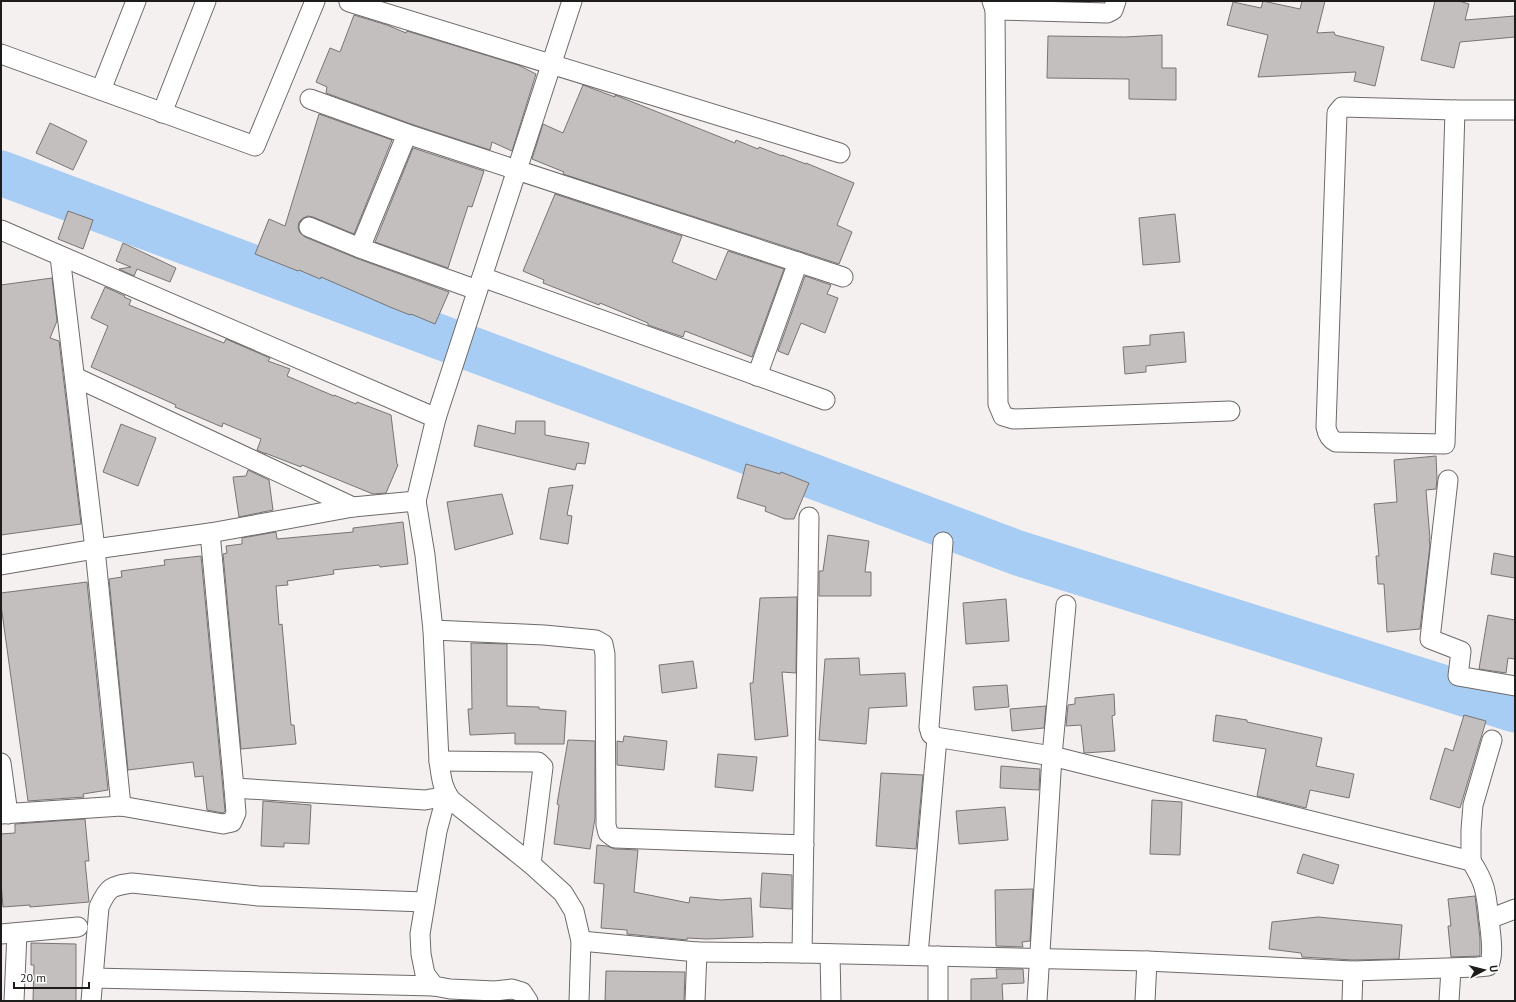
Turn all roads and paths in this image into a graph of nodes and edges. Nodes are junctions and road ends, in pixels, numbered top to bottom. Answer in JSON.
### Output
{"nodes":[{"id":1,"x":136,"y":1,"type":"edge"},
{"id":2,"x":206,"y":1,"type":"edge"},
{"id":3,"x":315,"y":1,"type":"edge"},
{"id":4,"x":572,"y":1,"type":"edge"},
{"id":5,"x":1116,"y":1,"type":"edge"},
{"id":6,"x":349,"y":2,"type":"edge"},
{"id":7,"x":993,"y":6,"type":"edge"},
{"id":8,"x":1,"y":54,"type":"edge"},
{"id":9,"x":552,"y":64,"type":"junction"},
{"id":10,"x":101,"y":90,"type":"junction"},
{"id":11,"x":310,"y":99,"type":"dead end"},
{"id":12,"x":1455,"y":110,"type":"junction"},
{"id":13,"x":1515,"y":110,"type":"edge"},
{"id":14,"x":162,"y":113,"type":"junction"},
{"id":15,"x":407,"y":134,"type":"junction"},
{"id":16,"x":840,"y":153,"type":"dead end"},
{"id":17,"x":517,"y":171,"type":"junction"},
{"id":18,"x":309,"y":226,"type":"dead end"},
{"id":19,"x":1,"y":230,"type":"edge"},
{"id":20,"x":360,"y":248,"type":"junction"},
{"id":21,"x":60,"y":256,"type":"junction"},
{"id":22,"x":798,"y":262,"type":"junction"},
{"id":23,"x":843,"y":277,"type":"dead end"},
{"id":24,"x":480,"y":283,"type":"junction"},
{"id":25,"x":757,"y":376,"type":"junction"},
{"id":26,"x":75,"y":377,"type":"junction"},
{"id":27,"x":825,"y":400,"type":"dead end"},
{"id":28,"x":1230,"y":411,"type":"dead end"},
{"id":29,"x":436,"y":418,"type":"junction"},
{"id":30,"x":1448,"y":480,"type":"dead end"},
{"id":31,"x":416,"y":501,"type":"junction"},
{"id":32,"x":353,"y":508,"type":"junction"},
{"id":33,"x":809,"y":517,"type":"dead end"},
{"id":34,"x":210,"y":532,"type":"junction"},
{"id":35,"x":943,"y":542,"type":"dead end"},
{"id":36,"x":95,"y":549,"type":"junction"},
{"id":37,"x":1,"y":565,"type":"edge"},
{"id":38,"x":1066,"y":605,"type":"dead end"},
{"id":39,"x":433,"y":630,"type":"junction"},
{"id":40,"x":1515,"y":686,"type":"edge"},
{"id":41,"x":937,"y":738,"type":"junction"},
{"id":42,"x":1492,"y":740,"type":"dead end"},
{"id":43,"x":1052,"y":756,"type":"junction"},
{"id":44,"x":439,"y":761,"type":"junction"},
{"id":45,"x":1,"y":763,"type":"edge"},
{"id":46,"x":234,"y":788,"type":"junction"},
{"id":47,"x":447,"y":794,"type":"junction"},
{"id":48,"x":121,"y":806,"type":"junction"},
{"id":49,"x":4,"y":814,"type":"edge"},
{"id":50,"x":804,"y":845,"type":"junction"},
{"id":51,"x":1471,"y":861,"type":"junction"},
{"id":52,"x":531,"y":864,"type":"junction"},
{"id":53,"x":425,"y":902,"type":"junction"},
{"id":54,"x":1515,"y":909,"type":"edge"},
{"id":55,"x":1489,"y":919,"type":"junction"},
{"id":56,"x":78,"y":927,"type":"dead end"},
{"id":57,"x":9,"y":933,"type":"edge"},
{"id":58,"x":581,"y":941,"type":"junction"},
{"id":59,"x":697,"y":952,"type":"junction"},
{"id":60,"x":802,"y":953,"type":"junction"},
{"id":61,"x":830,"y":954,"type":"junction"},
{"id":62,"x":918,"y":955,"type":"junction"},
{"id":63,"x":938,"y":956,"type":"junction"},
{"id":64,"x":1038,"y":959,"type":"junction"},
{"id":65,"x":1147,"y":961,"type":"junction"},
{"id":66,"x":1451,"y":969,"type":"junction"},
{"id":67,"x":1353,"y":971,"type":"junction"},
{"id":68,"x":93,"y":978,"type":"junction"},
{"id":69,"x":434,"y":986,"type":"junction"},
{"id":70,"x":14,"y":1001,"type":"edge"},
{"id":71,"x":91,"y":1001,"type":"edge"},
{"id":72,"x":528,"y":1001,"type":"edge"},
{"id":73,"x":579,"y":1001,"type":"edge"},
{"id":74,"x":695,"y":1001,"type":"edge"},
{"id":75,"x":831,"y":1001,"type":"edge"},
{"id":76,"x":938,"y":1001,"type":"edge"},
{"id":77,"x":1037,"y":1001,"type":"edge"},
{"id":78,"x":1145,"y":1001,"type":"edge"},
{"id":79,"x":1352,"y":1001,"type":"edge"},
{"id":80,"x":1449,"y":1001,"type":"edge"}],
"edges":[{"from":1,"to":10,"type":"street"},
{"from":2,"to":14,"type":"street"},
{"from":3,"to":14,"type":"street"},
{"from":4,"to":9,"type":"street"},
{"from":5,"to":7,"type":"street"},
{"from":6,"to":9,"type":"street"},
{"from":7,"to":28,"type":"street"},
{"from":8,"to":10,"type":"street"},
{"from":9,"to":16,"type":"street"},
{"from":9,"to":17,"type":"street"},
{"from":10,"to":14,"type":"street"},
{"from":11,"to":15,"type":"street"},
{"from":12,"to":12,"type":"street"},
{"from":12,"to":13,"type":"street"},
{"from":15,"to":17,"type":"street"},
{"from":15,"to":20,"type":"street"},
{"from":17,"to":22,"type":"street"},
{"from":17,"to":24,"type":"street"},
{"from":18,"to":20,"type":"street"},
{"from":19,"to":21,"type":"street"},
{"from":20,"to":24,"type":"street"},
{"from":21,"to":26,"type":"street"},
{"from":21,"to":29,"type":"street"},
{"from":22,"to":23,"type":"street"},
{"from":22,"to":25,"type":"street"},
{"from":24,"to":25,"type":"street"},
{"from":24,"to":29,"type":"street"},
{"from":25,"to":27,"type":"street"},
{"from":26,"to":32,"type":"street"},
{"from":26,"to":36,"type":"street"},
{"from":29,"to":31,"type":"street"},
{"from":30,"to":40,"type":"street"},
{"from":31,"to":32,"type":"street"},
{"from":31,"to":39,"type":"street"},
{"from":32,"to":34,"type":"street"},
{"from":33,"to":50,"type":"street"},
{"from":34,"to":36,"type":"street"},
{"from":34,"to":46,"type":"street"},
{"from":35,"to":41,"type":"street"},
{"from":36,"to":37,"type":"street"},
{"from":36,"to":48,"type":"street"},
{"from":38,"to":43,"type":"street"},
{"from":39,"to":44,"type":"street"},
{"from":39,"to":50,"type":"street"},
{"from":41,"to":43,"type":"street"},
{"from":41,"to":62,"type":"street"},
{"from":42,"to":51,"type":"street"},
{"from":43,"to":51,"type":"street"},
{"from":43,"to":64,"type":"street"},
{"from":44,"to":47,"type":"street"},
{"from":44,"to":52,"type":"street"},
{"from":45,"to":49,"type":"street"},
{"from":46,"to":47,"type":"street"},
{"from":46,"to":48,"type":"street"},
{"from":47,"to":52,"type":"street"},
{"from":47,"to":53,"type":"street"},
{"from":48,"to":49,"type":"street"},
{"from":50,"to":60,"type":"street"},
{"from":51,"to":55,"type":"street"},
{"from":52,"to":58,"type":"street"},
{"from":53,"to":68,"type":"street"},
{"from":53,"to":69,"type":"street"},
{"from":54,"to":55,"type":"street"},
{"from":55,"to":66,"type":"street"},
{"from":56,"to":57,"type":"street"},
{"from":57,"to":70,"type":"street"},
{"from":58,"to":59,"type":"street"},
{"from":58,"to":73,"type":"street"},
{"from":59,"to":60,"type":"street"},
{"from":59,"to":74,"type":"street"},
{"from":60,"to":61,"type":"street"},
{"from":61,"to":62,"type":"street"},
{"from":61,"to":75,"type":"street"},
{"from":62,"to":63,"type":"street"},
{"from":63,"to":64,"type":"street"},
{"from":63,"to":76,"type":"street"},
{"from":64,"to":65,"type":"street"},
{"from":64,"to":77,"type":"street"},
{"from":65,"to":67,"type":"street"},
{"from":65,"to":78,"type":"street"},
{"from":66,"to":67,"type":"street"},
{"from":66,"to":80,"type":"street"},
{"from":67,"to":79,"type":"street"},
{"from":68,"to":69,"type":"street"},
{"from":68,"to":71,"type":"street"},
{"from":69,"to":72,"type":"street"}]}
